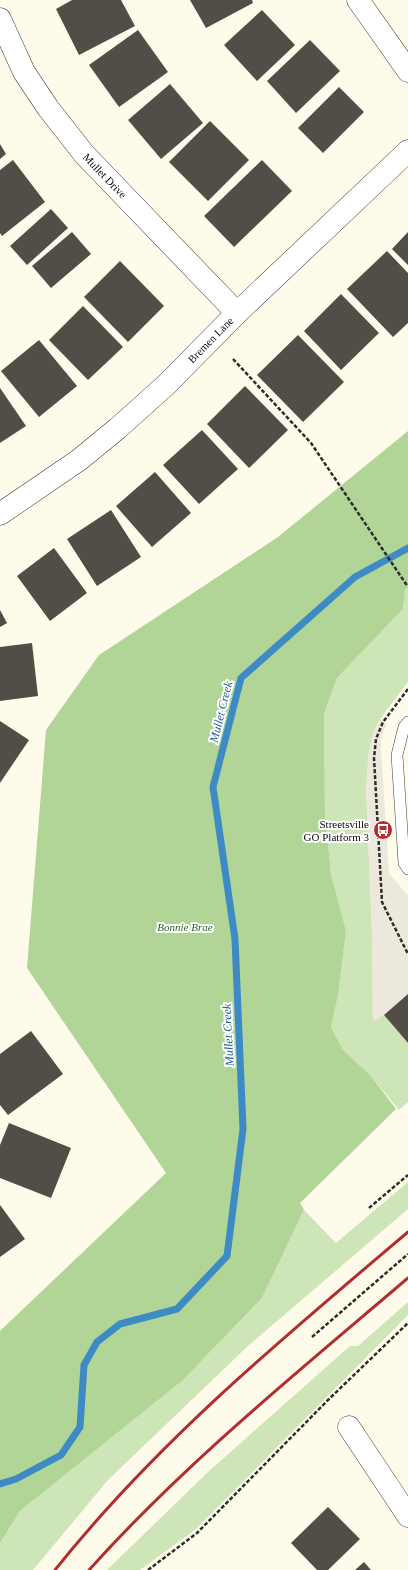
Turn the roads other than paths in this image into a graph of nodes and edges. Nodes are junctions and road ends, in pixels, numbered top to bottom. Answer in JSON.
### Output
{"nodes":[{"id":1,"x":358,"y":0,"type":"edge"},
{"id":2,"x":0,"y":19,"type":"edge"},
{"id":3,"x":408,"y":71,"type":"edge"},
{"id":4,"x":408,"y":151,"type":"edge"},
{"id":5,"x":237,"y":312,"type":"junction"},
{"id":6,"x":0,"y":514,"type":"edge"},
{"id":7,"x":408,"y":722,"type":"edge"},
{"id":8,"x":408,"y":870,"type":"edge"},
{"id":9,"x":350,"y":1427,"type":"dead end"},
{"id":10,"x":408,"y":1516,"type":"edge"}],
"edges":[{"from":1,"to":3,"type":"street"},
{"from":2,"to":5,"type":"street","name":"Mullet Drive"},
{"from":4,"to":5,"type":"street","name":"Bremen Lane"},
{"from":5,"to":6,"type":"street","name":"Bremen Lane"},
{"from":7,"to":8,"type":"lane"},
{"from":9,"to":10,"type":"street"}]}
